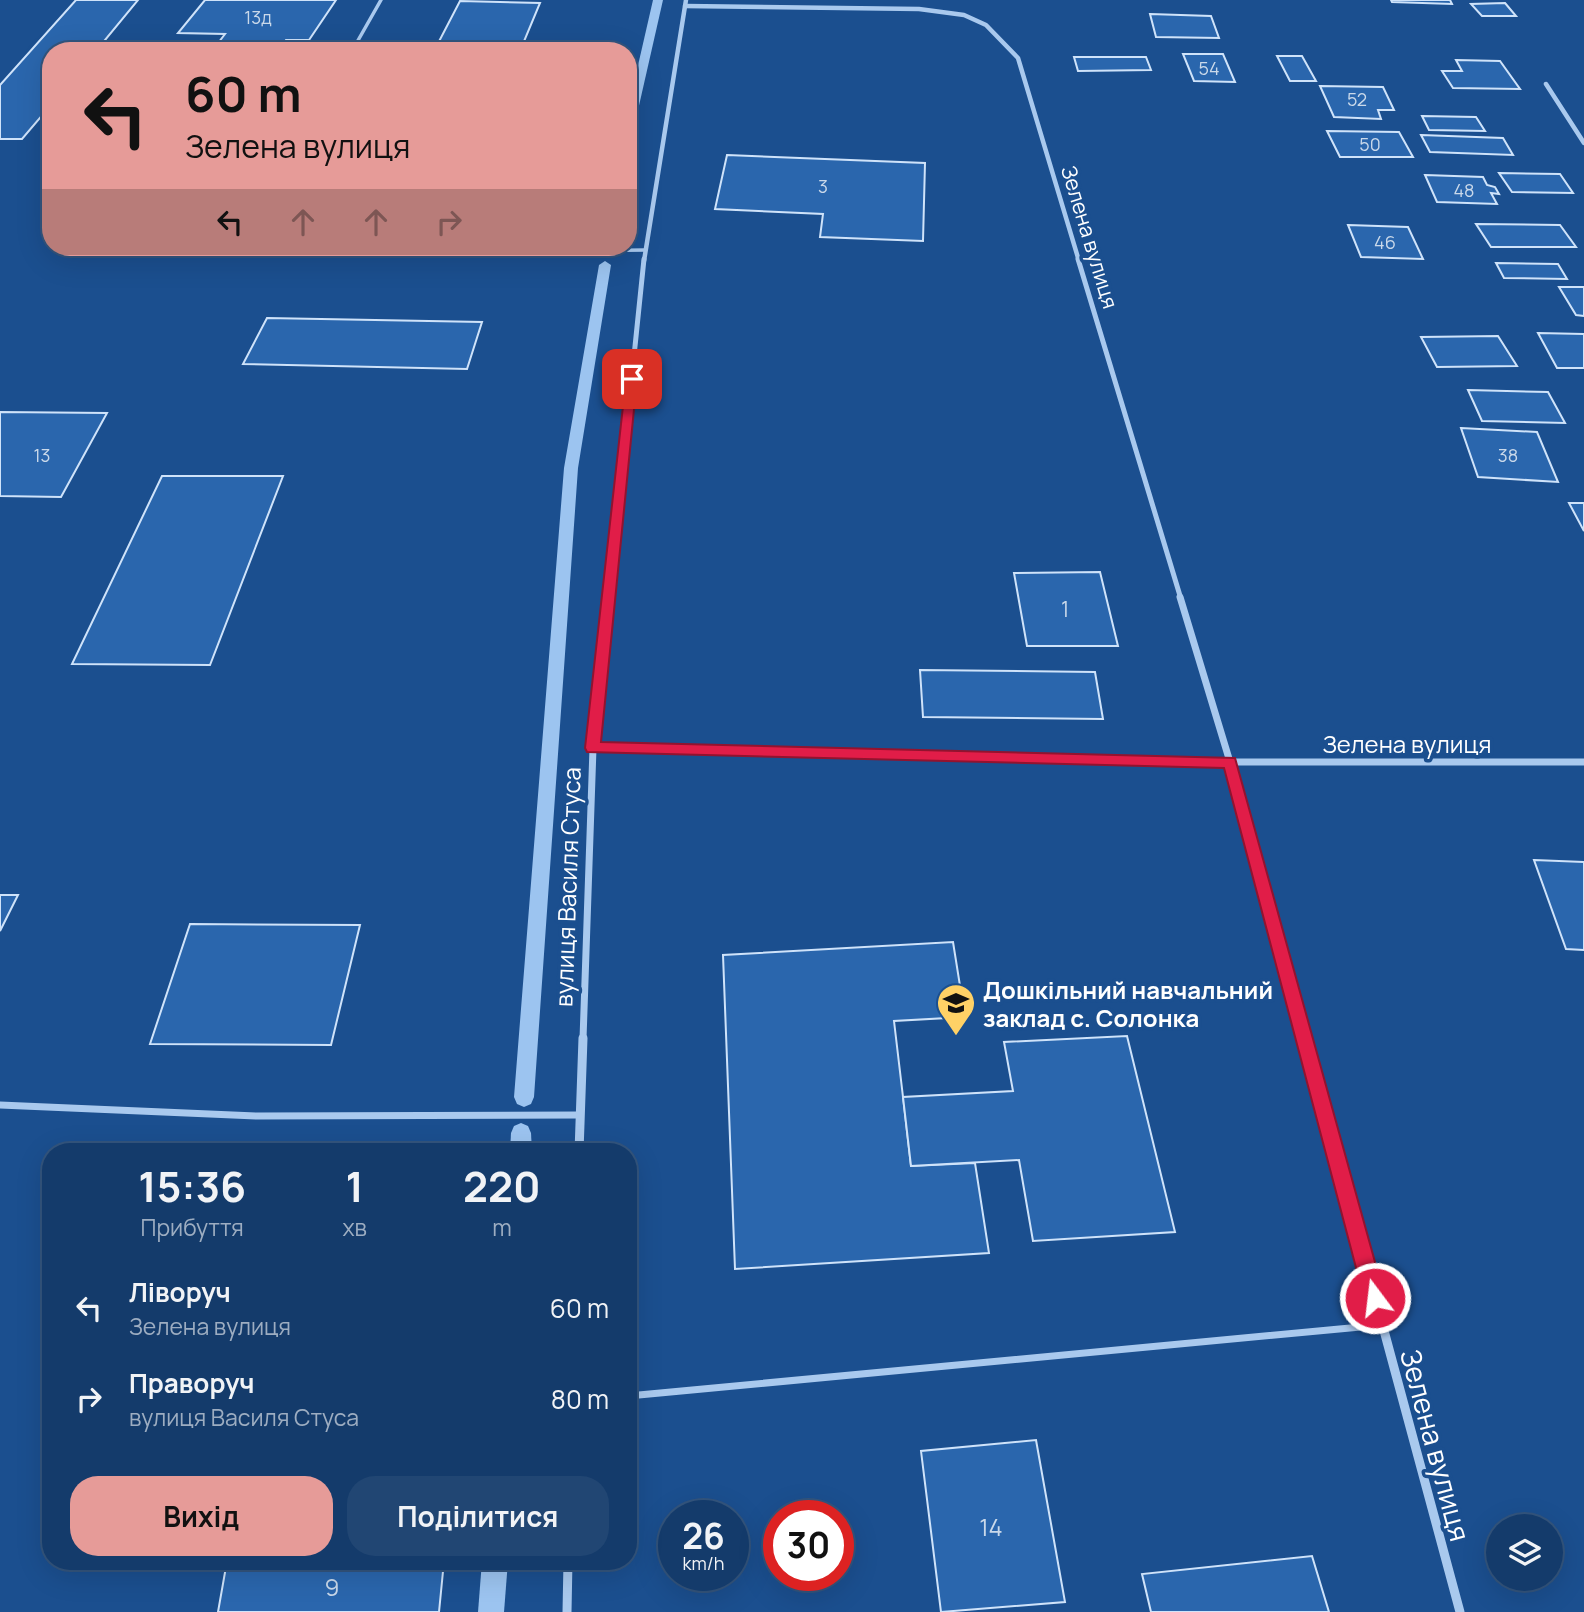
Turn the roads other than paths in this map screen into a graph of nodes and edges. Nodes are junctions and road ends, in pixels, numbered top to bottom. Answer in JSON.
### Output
{"nodes":[{"id":1,"x":381,"y":0,"type":"edge"},
{"id":2,"x":685,"y":3,"type":"edge"},
{"id":3,"x":357,"y":42,"type":"edge"},
{"id":4,"x":1546,"y":83,"type":"dead end"},
{"id":5,"x":1584,"y":143,"type":"edge"},
{"id":6,"x":637,"y":250,"type":"edge"},
{"id":7,"x":645,"y":250,"type":"junction"},
{"id":8,"x":593,"y":748,"type":"junction"},
{"id":9,"x":1230,"y":762,"type":"junction"},
{"id":10,"x":1584,"y":762,"type":"edge"},
{"id":11,"x":0,"y":1105,"type":"edge"},
{"id":12,"x":579,"y":1115,"type":"junction"},
{"id":13,"x":579,"y":1143,"type":"edge"},
{"id":14,"x":1382,"y":1325,"type":"junction"},
{"id":15,"x":637,"y":1395,"type":"edge"},
{"id":16,"x":568,"y":1570,"type":"edge"},
{"id":17,"x":567,"y":1612,"type":"edge"},
{"id":18,"x":1460,"y":1612,"type":"edge"}],
"edges":[{"from":1,"to":3,"type":"lane"},
{"from":2,"to":7,"type":"street","name":"вулиця Василя Стуса"},
{"from":2,"to":9,"type":"street","name":"Зелена вулиця"},
{"from":4,"to":5,"type":"street"},
{"from":6,"to":7,"type":"lane"},
{"from":7,"to":8,"type":"street","name":"вулиця Василя Стуса"},
{"from":8,"to":9,"type":"street","name":"Зелена вулиця"},
{"from":8,"to":12,"type":"street","name":"вулиця Василя Стуса"},
{"from":9,"to":10,"type":"street","name":"Зелена вулиця"},
{"from":9,"to":14,"type":"street","name":"Зелена вулиця"},
{"from":11,"to":12,"type":"lane"},
{"from":12,"to":13,"type":"street","name":"вулиця Василя Стуса"},
{"from":14,"to":15,"type":"lane"},
{"from":14,"to":18,"type":"street","name":"Зелена вулиця"},
{"from":16,"to":17,"type":"street"}]}
